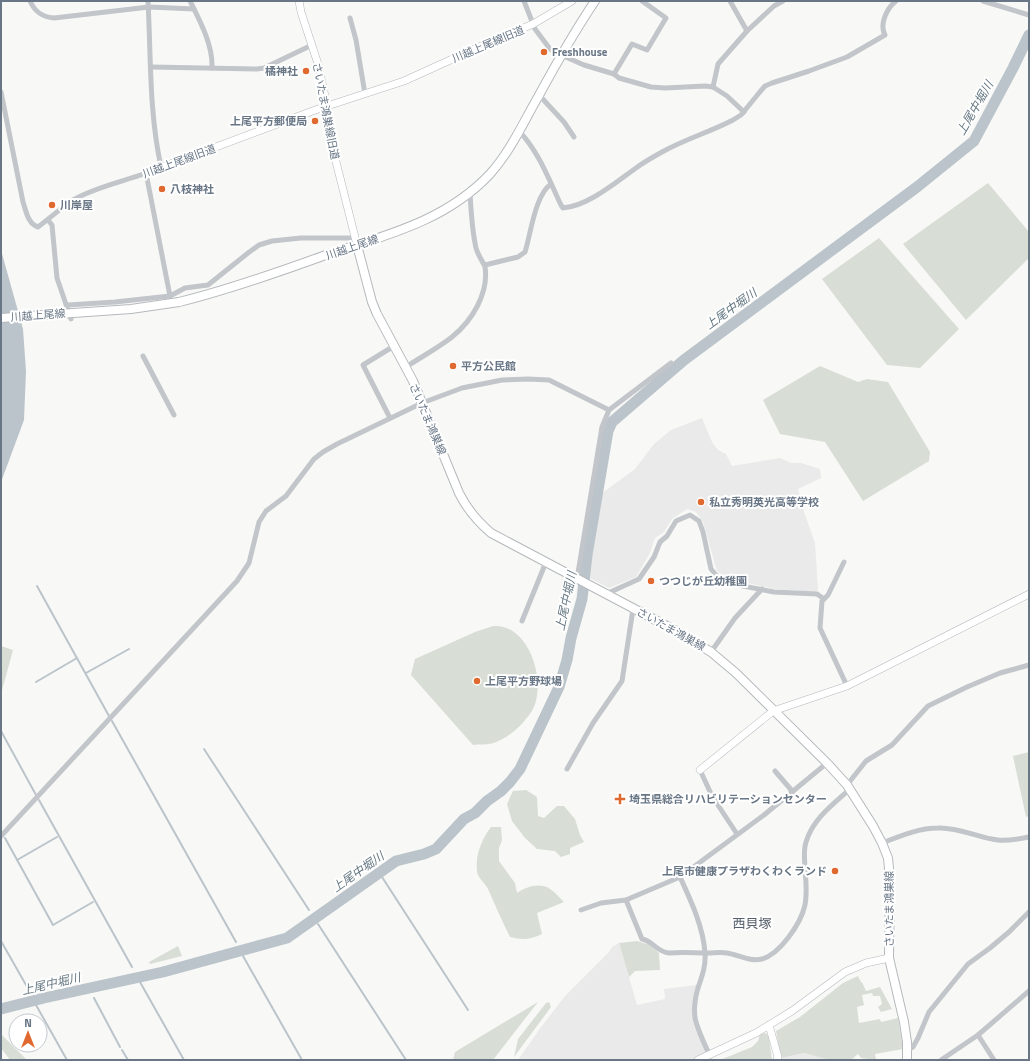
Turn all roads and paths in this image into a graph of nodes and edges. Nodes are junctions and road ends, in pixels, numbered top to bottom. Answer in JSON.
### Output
{"nodes":[{"id":1,"x":30,"y":1,"type":"edge"},
{"id":2,"x":148,"y":1,"type":"edge"},
{"id":3,"x":190,"y":1,"type":"edge"},
{"id":4,"x":299,"y":1,"type":"edge"},
{"id":5,"x":524,"y":1,"type":"edge"},
{"id":6,"x":572,"y":1,"type":"edge"},
{"id":7,"x":595,"y":1,"type":"edge"},
{"id":8,"x":642,"y":1,"type":"edge"},
{"id":9,"x":730,"y":1,"type":"edge"},
{"id":10,"x":783,"y":1,"type":"edge"},
{"id":11,"x":896,"y":1,"type":"edge"},
{"id":12,"x":983,"y":1,"type":"edge"},
{"id":13,"x":149,"y":7,"type":"junction"},
{"id":14,"x":194,"y":9,"type":"junction"},
{"id":15,"x":1029,"y":15,"type":"edge"},
{"id":16,"x":350,"y":18,"type":"dead end"},
{"id":17,"x":533,"y":24,"type":"junction"},
{"id":18,"x":747,"y":31,"type":"junction"},
{"id":19,"x":312,"y":45,"type":"junction"},
{"id":20,"x":561,"y":56,"type":"junction"},
{"id":21,"x":151,"y":67,"type":"junction"},
{"id":22,"x":212,"y":68,"type":"junction"},
{"id":23,"x":614,"y":74,"type":"junction"},
{"id":24,"x":713,"y":87,"type":"junction"},
{"id":25,"x":1,"y":92,"type":"edge"},
{"id":26,"x":365,"y":94,"type":"junction"},
{"id":27,"x":539,"y":95,"type":"junction"},
{"id":28,"x":326,"y":107,"type":"junction"},
{"id":29,"x":744,"y":112,"type":"junction"},
{"id":30,"x":519,"y":131,"type":"junction"},
{"id":31,"x":574,"y":137,"type":"dead end"},
{"id":32,"x":161,"y":167,"type":"junction"},
{"id":33,"x":146,"y":173,"type":"junction"},
{"id":34,"x":551,"y":184,"type":"junction"},
{"id":35,"x":470,"y":193,"type":"junction"},
{"id":36,"x":48,"y":220,"type":"junction"},
{"id":37,"x":356,"y":241,"type":"junction"},
{"id":38,"x":485,"y":265,"type":"junction"},
{"id":39,"x":170,"y":296,"type":"junction"},
{"id":40,"x":68,"y":305,"type":"junction"},
{"id":41,"x":1,"y":318,"type":"edge"},
{"id":42,"x":71,"y":319,"type":"dead end"},
{"id":43,"x":394,"y":346,"type":"junction"},
{"id":44,"x":143,"y":356,"type":"dead end"},
{"id":45,"x":671,"y":363,"type":"dead end"},
{"id":46,"x":406,"y":367,"type":"junction"},
{"id":47,"x":422,"y":403,"type":"junction"},
{"id":48,"x":609,"y":410,"type":"junction"},
{"id":49,"x":174,"y":415,"type":"dead end"},
{"id":50,"x":390,"y":418,"type":"junction"},
{"id":51,"x":546,"y":562,"type":"junction"},
{"id":52,"x":844,"y":562,"type":"dead end"},
{"id":53,"x":582,"y":582,"type":"junction"},
{"id":54,"x":762,"y":590,"type":"junction"},
{"id":55,"x":605,"y":594,"type":"junction"},
{"id":56,"x":1029,"y":594,"type":"edge"},
{"id":57,"x":824,"y":599,"type":"junction"},
{"id":58,"x":633,"y":608,"type":"junction"},
{"id":59,"x":522,"y":621,"type":"dead end"},
{"id":60,"x":711,"y":652,"type":"junction"},
{"id":61,"x":1029,"y":665,"type":"edge"},
{"id":62,"x":847,"y":686,"type":"junction"},
{"id":63,"x":773,"y":711,"type":"junction"},
{"id":64,"x":827,"y":763,"type":"junction"},
{"id":65,"x":567,"y":768,"type":"dead end"},
{"id":66,"x":700,"y":770,"type":"joint"},
{"id":67,"x":775,"y":770,"type":"dead end"},
{"id":68,"x":848,"y":787,"type":"junction"},
{"id":69,"x":793,"y":792,"type":"junction"},
{"id":70,"x":737,"y":834,"type":"junction"},
{"id":71,"x":1,"y":836,"type":"edge"},
{"id":72,"x":1029,"y":837,"type":"edge"},
{"id":73,"x":882,"y":843,"type":"junction"},
{"id":74,"x":680,"y":877,"type":"junction"},
{"id":75,"x":626,"y":900,"type":"junction"},
{"id":76,"x":581,"y":910,"type":"dead end"},
{"id":77,"x":1029,"y":912,"type":"edge"},
{"id":78,"x":705,"y":953,"type":"junction"},
{"id":79,"x":889,"y":958,"type":"junction"},
{"id":80,"x":1029,"y":991,"type":"edge"},
{"id":81,"x":769,"y":1025,"type":"junction"},
{"id":82,"x":978,"y":1035,"type":"junction"},
{"id":83,"x":907,"y":1050,"type":"junction"},
{"id":84,"x":710,"y":1056,"type":"junction"},
{"id":85,"x":698,"y":1060,"type":"edge"},
{"id":86,"x":778,"y":1060,"type":"edge"},
{"id":87,"x":907,"y":1060,"type":"edge"},
{"id":88,"x":941,"y":1060,"type":"edge"},
{"id":89,"x":994,"y":1060,"type":"edge"}],
"edges":[{"from":1,"to":13,"type":"street"},
{"from":2,"to":13,"type":"street"},
{"from":3,"to":14,"type":"street"},
{"from":4,"to":19,"type":"street","name":"さいたま鴻巣線旧道"},
{"from":5,"to":17,"type":"street"},
{"from":6,"to":17,"type":"street","name":"川越上尾線旧道"},
{"from":7,"to":20,"type":"main road","name":"川越上尾線"},
{"from":8,"to":23,"type":"street"},
{"from":9,"to":18,"type":"street"},
{"from":10,"to":18,"type":"street"},
{"from":11,"to":29,"type":"street"},
{"from":12,"to":15,"type":"street"},
{"from":13,"to":14,"type":"street"},
{"from":13,"to":21,"type":"street"},
{"from":14,"to":22,"type":"street"},
{"from":16,"to":26,"type":"street"},
{"from":17,"to":20,"type":"street"},
{"from":17,"to":26,"type":"street","name":"川越上尾線旧道"},
{"from":18,"to":24,"type":"street"},
{"from":19,"to":22,"type":"street"},
{"from":19,"to":28,"type":"street","name":"さいたま鴻巣線旧道"},
{"from":20,"to":23,"type":"street"},
{"from":20,"to":27,"type":"main road","name":"川越上尾線"},
{"from":21,"to":22,"type":"street"},
{"from":21,"to":32,"type":"street"},
{"from":23,"to":24,"type":"street"},
{"from":24,"to":29,"type":"street"},
{"from":25,"to":36,"type":"street","name":"川越上尾線旧道"},
{"from":26,"to":28,"type":"street","name":"川越上尾線旧道"},
{"from":27,"to":30,"type":"main road","name":"川越上尾線"},
{"from":27,"to":31,"type":"street"},
{"from":28,"to":32,"type":"street","name":"川越上尾線旧道"},
{"from":28,"to":37,"type":"street","name":"さいたま鴻巣線旧道"},
{"from":29,"to":34,"type":"street"},
{"from":30,"to":34,"type":"street"},
{"from":30,"to":35,"type":"main road","name":"川越上尾線"},
{"from":32,"to":33,"type":"street","name":"川越上尾線旧道"},
{"from":33,"to":36,"type":"street","name":"川越上尾線旧道"},
{"from":33,"to":39,"type":"street"},
{"from":34,"to":38,"type":"street"},
{"from":35,"to":37,"type":"main road","name":"川越上尾線"},
{"from":35,"to":38,"type":"street"},
{"from":36,"to":40,"type":"street"},
{"from":37,"to":39,"type":"street"},
{"from":37,"to":41,"type":"main road","name":"川越上尾線","bridge":true},
{"from":37,"to":43,"type":"main road","name":"さいたま鴻巣線"},
{"from":38,"to":46,"type":"street"},
{"from":39,"to":40,"type":"street"},
{"from":40,"to":42,"type":"street"},
{"from":43,"to":46,"type":"main road","name":"さいたま鴻巣線"},
{"from":43,"to":50,"type":"street"},
{"from":44,"to":49,"type":"street"},
{"from":45,"to":48,"type":"street"},
{"from":46,"to":47,"type":"main road","name":"さいたま鴻巣線"},
{"from":47,"to":48,"type":"street"},
{"from":47,"to":50,"type":"street"},
{"from":47,"to":51,"type":"main road","name":"さいたま鴻巣線"},
{"from":48,"to":53,"type":"street"},
{"from":50,"to":71,"type":"street"},
{"from":51,"to":53,"type":"main road","name":"さいたま鴻巣線"},
{"from":51,"to":59,"type":"street"},
{"from":52,"to":57,"type":"street"},
{"from":53,"to":55,"type":"main road","name":"さいたま鴻巣線"},
{"from":54,"to":55,"type":"street"},
{"from":54,"to":57,"type":"street"},
{"from":54,"to":60,"type":"street"},
{"from":55,"to":58,"type":"main road","name":"さいたま鴻巣線"},
{"from":56,"to":62,"type":"street"},
{"from":57,"to":62,"type":"street"},
{"from":58,"to":60,"type":"main road","name":"さいたま鴻巣線"},
{"from":58,"to":65,"type":"street"},
{"from":60,"to":63,"type":"main road","name":"さいたま鴻巣線"},
{"from":61,"to":68,"type":"street"},
{"from":62,"to":63,"type":"street"},
{"from":63,"to":64,"type":"main road","name":"さいたま鴻巣線"},
{"from":63,"to":66,"type":"street"},
{"from":64,"to":68,"type":"main road","name":"さいたま鴻巣線"},
{"from":64,"to":69,"type":"street"},
{"from":66,"to":70,"type":"street"},
{"from":67,"to":69,"type":"street"},
{"from":68,"to":73,"type":"main road","name":"さいたま鴻巣線"},
{"from":68,"to":78,"type":"street"},
{"from":69,"to":70,"type":"street"},
{"from":70,"to":74,"type":"street"},
{"from":72,"to":73,"type":"street"},
{"from":73,"to":79,"type":"main road","name":"さいたま鴻巣線"},
{"from":74,"to":75,"type":"street"},
{"from":74,"to":78,"type":"street"},
{"from":75,"to":76,"type":"street"},
{"from":75,"to":78,"type":"street"},
{"from":77,"to":83,"type":"street"},
{"from":78,"to":84,"type":"street"},
{"from":79,"to":81,"type":"street"},
{"from":79,"to":83,"type":"main road","name":"さいたま鴻巣線"},
{"from":80,"to":82,"type":"street"},
{"from":81,"to":84,"type":"street"},
{"from":81,"to":86,"type":"street"},
{"from":82,"to":88,"type":"street"},
{"from":82,"to":89,"type":"street"},
{"from":83,"to":87,"type":"main road","name":"さいたま鴻巣線"},
{"from":84,"to":85,"type":"street"}]}
